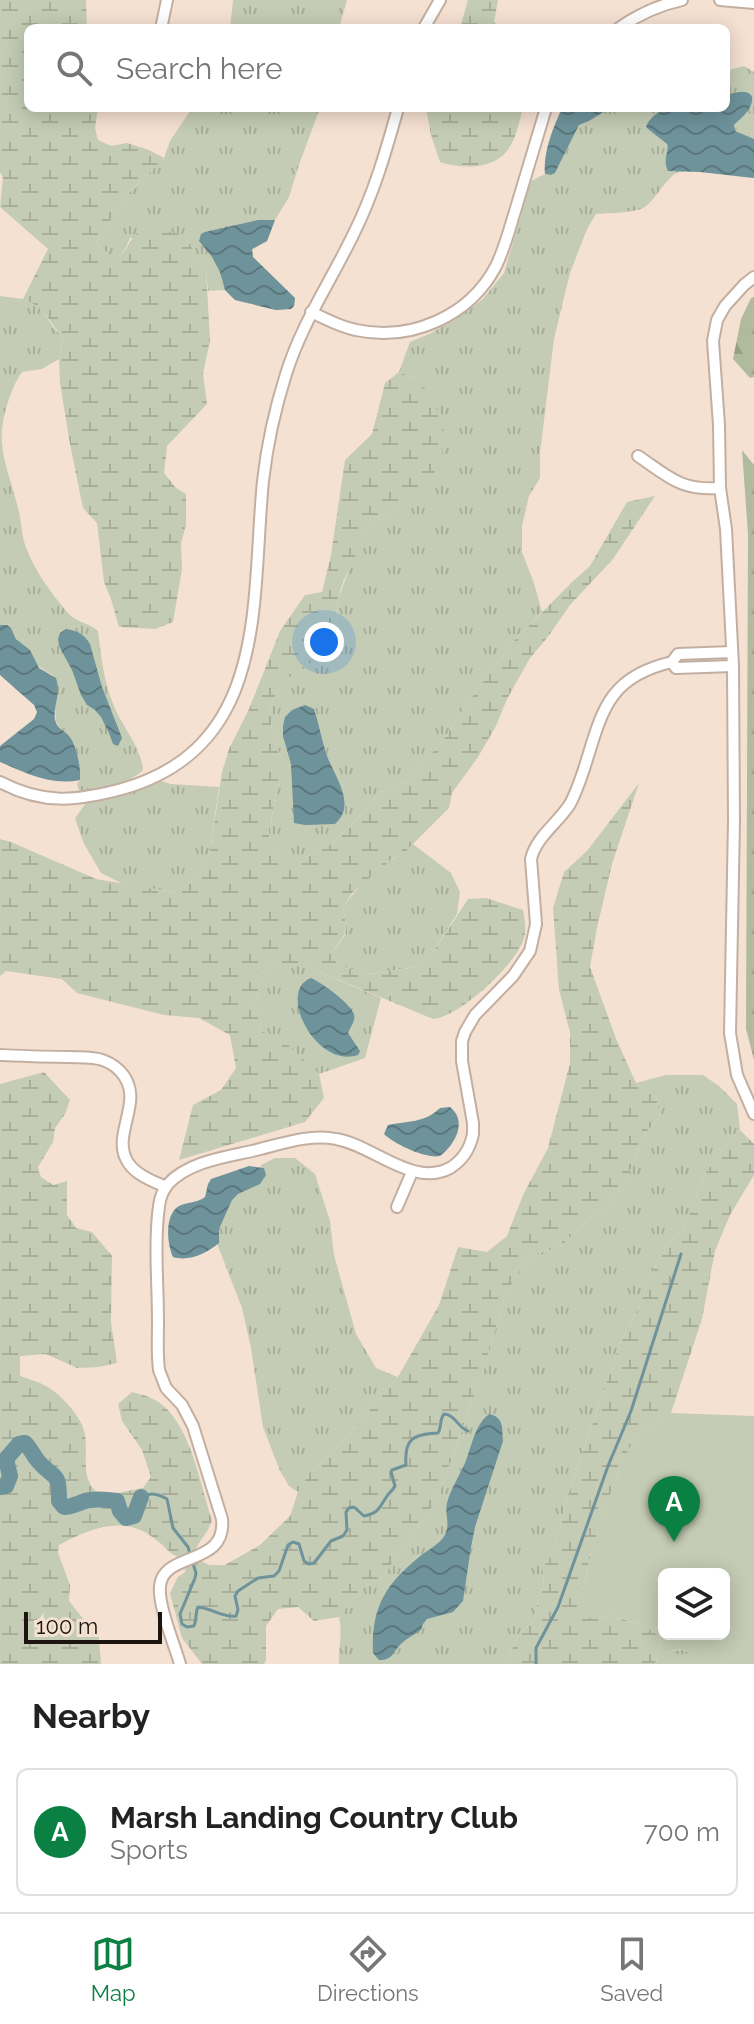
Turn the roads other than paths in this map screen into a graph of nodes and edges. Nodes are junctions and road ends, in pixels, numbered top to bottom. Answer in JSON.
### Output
{"nodes":[{"id":1,"x":167,"y":0,"type":"edge"},
{"id":2,"x":440,"y":0,"type":"edge"},
{"id":3,"x":682,"y":0,"type":"edge"},
{"id":4,"x":720,"y":0,"type":"edge"},
{"id":5,"x":754,"y":3,"type":"edge"},
{"id":6,"x":162,"y":24,"type":"dead end"},
{"id":7,"x":426,"y":24,"type":"edge"},
{"id":8,"x":625,"y":24,"type":"edge"},
{"id":9,"x":397,"y":112,"type":"edge"},
{"id":10,"x":545,"y":112,"type":"edge"},
{"id":11,"x":754,"y":277,"type":"edge"},
{"id":12,"x":311,"y":312,"type":"junction"},
{"id":13,"x":638,"y":456,"type":"dead end"},
{"id":14,"x":720,"y":488,"type":"junction"},
{"id":15,"x":732,"y":652,"type":"junction"},
{"id":16,"x":699,"y":653,"type":"junction"},
{"id":17,"x":672,"y":662,"type":"junction"},
{"id":18,"x":733,"y":666,"type":"junction"},
{"id":19,"x":699,"y":667,"type":"junction"},
{"id":20,"x":0,"y":782,"type":"edge"},
{"id":21,"x":0,"y":1055,"type":"edge"},
{"id":22,"x":754,"y":1114,"type":"edge"},
{"id":23,"x":412,"y":1172,"type":"junction"},
{"id":24,"x":166,"y":1187,"type":"junction"},
{"id":25,"x":397,"y":1207,"type":"dead end"},
{"id":26,"x":180,"y":1664,"type":"edge"}],
"edges":[{"from":1,"to":6,"type":"street"},
{"from":2,"to":7,"type":"street"},
{"from":3,"to":8,"type":"street"},
{"from":4,"to":5,"type":"street"},
{"from":9,"to":12,"type":"street"},
{"from":10,"to":12,"type":"street"},
{"from":11,"to":14,"type":"street"},
{"from":12,"to":20,"type":"street"},
{"from":13,"to":14,"type":"street"},
{"from":14,"to":15,"type":"street"},
{"from":15,"to":16,"type":"street"},
{"from":15,"to":18,"type":"street"},
{"from":16,"to":17,"type":"street"},
{"from":16,"to":19,"type":"street"},
{"from":17,"to":19,"type":"street"},
{"from":17,"to":23,"type":"street"},
{"from":18,"to":19,"type":"street"},
{"from":18,"to":22,"type":"street"},
{"from":21,"to":24,"type":"street"},
{"from":23,"to":24,"type":"street"},
{"from":23,"to":25,"type":"street"},
{"from":24,"to":26,"type":"street"}]}
